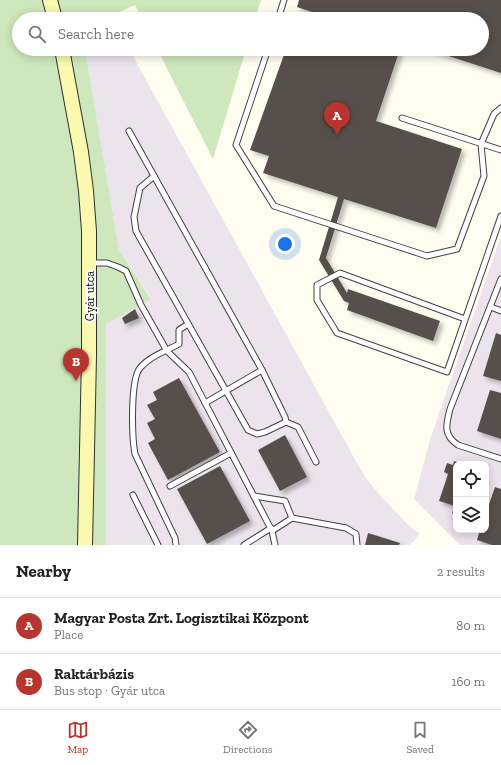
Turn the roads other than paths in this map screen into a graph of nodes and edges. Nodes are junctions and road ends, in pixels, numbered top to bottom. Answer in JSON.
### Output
{"nodes":[{"id":1,"x":50,"y":0,"type":"edge"},
{"id":2,"x":284,"y":0,"type":"edge"},
{"id":3,"x":53,"y":12,"type":"edge"},
{"id":4,"x":280,"y":12,"type":"edge"},
{"id":5,"x":63,"y":56,"type":"edge"},
{"id":6,"x":266,"y":56,"type":"edge"},
{"id":7,"x":501,"y":108,"type":"edge"},
{"id":8,"x":402,"y":118,"type":"dead end"},
{"id":9,"x":129,"y":131,"type":"dead end"},
{"id":10,"x":481,"y":144,"type":"junction"},
{"id":11,"x":501,"y":150,"type":"edge"},
{"id":12,"x":154,"y":176,"type":"junction"},
{"id":13,"x":501,"y":216,"type":"edge"},
{"id":14,"x":90,"y":263,"type":"junction"},
{"id":15,"x":501,"y":280,"type":"edge"},
{"id":16,"x":490,"y":308,"type":"junction"},
{"id":17,"x":501,"y":311,"type":"edge"},
{"id":18,"x":465,"y":319,"type":"junction"},
{"id":19,"x":188,"y":324,"type":"junction"},
{"id":20,"x":167,"y":351,"type":"junction"},
{"id":21,"x":262,"y":370,"type":"junction"},
{"id":22,"x":226,"y":392,"type":"junction"},
{"id":23,"x":205,"y":404,"type":"junction"},
{"id":24,"x":286,"y":422,"type":"junction"},
{"id":25,"x":231,"y":452,"type":"junction"},
{"id":26,"x":501,"y":459,"type":"edge"},
{"id":27,"x":316,"y":462,"type":"dead end"},
{"id":28,"x":170,"y":486,"type":"dead end"},
{"id":29,"x":133,"y":495,"type":"dead end"},
{"id":30,"x":254,"y":496,"type":"junction"},
{"id":31,"x":292,"y":518,"type":"junction"},
{"id":32,"x":271,"y":530,"type":"junction"},
{"id":33,"x":85,"y":545,"type":"edge"},
{"id":34,"x":158,"y":545,"type":"edge"},
{"id":35,"x":176,"y":545,"type":"edge"},
{"id":36,"x":244,"y":545,"type":"edge"},
{"id":37,"x":275,"y":545,"type":"edge"},
{"id":38,"x":357,"y":545,"type":"edge"}],
"edges":[{"from":1,"to":3,"type":"main road"},
{"from":2,"to":4,"type":"lane"},
{"from":5,"to":14,"type":"main road","name":"Gyár utca"},
{"from":6,"to":10,"type":"lane"},
{"from":7,"to":10,"type":"lane"},
{"from":8,"to":10,"type":"lane"},
{"from":9,"to":12,"type":"lane"},
{"from":10,"to":11,"type":"lane"},
{"from":12,"to":19,"type":"lane"},
{"from":12,"to":21,"type":"lane"},
{"from":13,"to":18,"type":"lane"},
{"from":14,"to":20,"type":"lane"},
{"from":14,"to":33,"type":"main road","name":"Gyár utca"},
{"from":15,"to":16,"type":"lane"},
{"from":16,"to":17,"type":"lane"},
{"from":16,"to":26,"type":"lane"},
{"from":18,"to":18,"type":"lane"},
{"from":19,"to":20,"type":"lane"},
{"from":19,"to":22,"type":"lane"},
{"from":20,"to":23,"type":"lane"},
{"from":20,"to":35,"type":"lane"},
{"from":21,"to":22,"type":"lane"},
{"from":21,"to":24,"type":"lane"},
{"from":22,"to":23,"type":"lane"},
{"from":22,"to":24,"type":"lane"},
{"from":23,"to":25,"type":"lane"},
{"from":24,"to":27,"type":"lane"},
{"from":25,"to":28,"type":"lane"},
{"from":25,"to":30,"type":"lane"},
{"from":29,"to":34,"type":"lane"},
{"from":30,"to":31,"type":"lane"},
{"from":30,"to":32,"type":"lane"},
{"from":31,"to":32,"type":"lane"},
{"from":31,"to":38,"type":"lane"},
{"from":32,"to":36,"type":"lane"},
{"from":32,"to":37,"type":"lane"}]}
